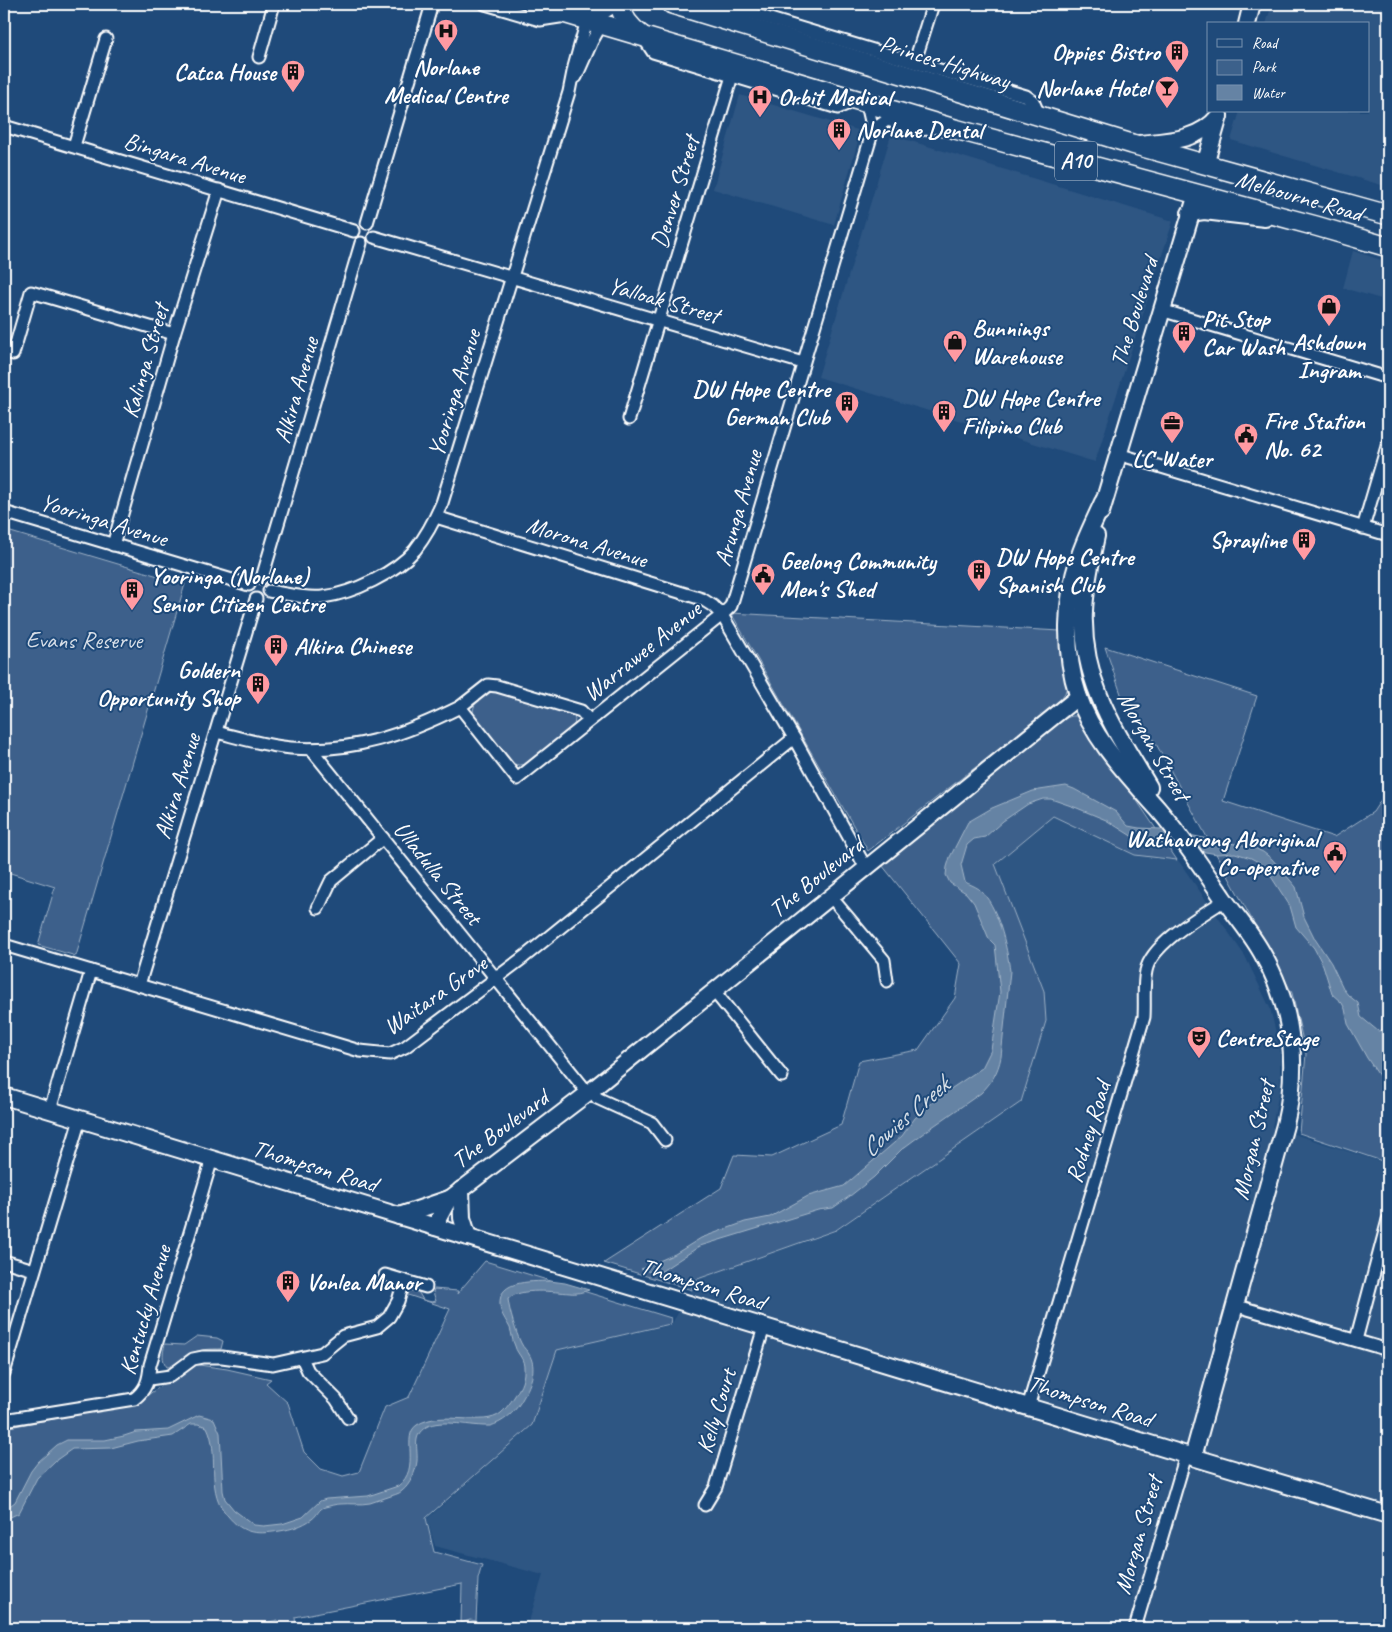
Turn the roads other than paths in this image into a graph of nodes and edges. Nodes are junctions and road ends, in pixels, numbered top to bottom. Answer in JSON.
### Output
{"nodes":[{"id":1,"x":274,"y":4,"type":"edge"},
{"id":2,"x":432,"y":4,"type":"edge"},
{"id":3,"x":485,"y":4,"type":"edge"},
{"id":4,"x":533,"y":4,"type":"edge"},
{"id":5,"x":672,"y":4,"type":"edge"},
{"id":6,"x":720,"y":4,"type":"edge"},
{"id":7,"x":933,"y":4,"type":"edge"},
{"id":8,"x":1252,"y":4,"type":"edge"},
{"id":9,"x":605,"y":10,"type":"edge"},
{"id":10,"x":1247,"y":22,"type":"edge"},
{"id":11,"x":642,"y":36,"type":"junction"},
{"id":12,"x":106,"y":39,"type":"dead end"},
{"id":13,"x":259,"y":57,"type":"dead end"},
{"id":14,"x":915,"y":61,"type":"junction"},
{"id":15,"x":732,"y":76,"type":"junction"},
{"id":16,"x":862,"y":102,"type":"junction"},
{"id":17,"x":1220,"y":114,"type":"edge"},
{"id":18,"x":1040,"y":117,"type":"junction"},
{"id":19,"x":4,"y":126,"type":"edge"},
{"id":20,"x":944,"y":126,"type":"junction"},
{"id":21,"x":874,"y":130,"type":"junction"},
{"id":22,"x":1134,"y":145,"type":"junction"},
{"id":23,"x":74,"y":146,"type":"junction"},
{"id":24,"x":1205,"y":165,"type":"junction"},
{"id":25,"x":219,"y":190,"type":"junction"},
{"id":26,"x":1197,"y":194,"type":"junction"},
{"id":27,"x":1190,"y":213,"type":"junction"},
{"id":28,"x":1388,"y":215,"type":"edge"},
{"id":29,"x":1300,"y":222,"type":"junction"},
{"id":30,"x":367,"y":223,"type":"junction"},
{"id":31,"x":354,"y":231,"type":"junction"},
{"id":32,"x":374,"y":237,"type":"junction"},
{"id":33,"x":361,"y":244,"type":"junction"},
{"id":34,"x":1388,"y":247,"type":"edge"},
{"id":35,"x":512,"y":278,"type":"junction"},
{"id":36,"x":1161,"y":310,"type":"junction"},
{"id":37,"x":659,"y":321,"type":"junction"},
{"id":38,"x":174,"y":334,"type":"junction"},
{"id":39,"x":4,"y":352,"type":"edge"},
{"id":40,"x":803,"y":363,"type":"junction"},
{"id":41,"x":1388,"y":378,"type":"edge"},
{"id":42,"x":629,"y":420,"type":"dead end"},
{"id":43,"x":1388,"y":443,"type":"edge"},
{"id":44,"x":1118,"y":454,"type":"junction"},
{"id":45,"x":1103,"y":502,"type":"junction"},
{"id":46,"x":4,"y":512,"type":"edge"},
{"id":47,"x":436,"y":517,"type":"junction"},
{"id":48,"x":1363,"y":528,"type":"junction"},
{"id":49,"x":1388,"y":535,"type":"edge"},
{"id":50,"x":113,"y":545,"type":"junction"},
{"id":51,"x":262,"y":578,"type":"junction"},
{"id":52,"x":249,"y":585,"type":"junction"},
{"id":53,"x":270,"y":591,"type":"junction"},
{"id":54,"x":256,"y":599,"type":"junction"},
{"id":55,"x":722,"y":615,"type":"junction"},
{"id":56,"x":1095,"y":687,"type":"junction"},
{"id":57,"x":1078,"y":696,"type":"junction"},
{"id":58,"x":460,"y":707,"type":"junction"},
{"id":59,"x":589,"y":720,"type":"junction"},
{"id":60,"x":216,"y":732,"type":"junction"},
{"id":61,"x":794,"y":738,"type":"junction"},
{"id":62,"x":311,"y":749,"type":"junction"},
{"id":63,"x":1174,"y":828,"type":"junction"},
{"id":64,"x":383,"y":838,"type":"junction"},
{"id":65,"x":866,"y":868,"type":"junction"},
{"id":66,"x":831,"y":897,"type":"junction"},
{"id":67,"x":1224,"y":900,"type":"junction"},
{"id":68,"x":318,"y":908,"type":"dead end"},
{"id":69,"x":4,"y":945,"type":"edge"},
{"id":70,"x":91,"y":971,"type":"junction"},
{"id":71,"x":496,"y":978,"type":"junction"},
{"id":72,"x":887,"y":981,"type":"dead end"},
{"id":73,"x":139,"y":985,"type":"junction"},
{"id":74,"x":714,"y":991,"type":"junction"},
{"id":75,"x":782,"y":1076,"type":"dead end"},
{"id":76,"x":590,"y":1092,"type":"junction"},
{"id":77,"x":4,"y":1096,"type":"edge"},
{"id":78,"x":50,"y":1110,"type":"junction"},
{"id":79,"x":80,"y":1119,"type":"junction"},
{"id":80,"x":665,"y":1140,"type":"dead end"},
{"id":81,"x":212,"y":1160,"type":"junction"},
{"id":82,"x":455,"y":1195,"type":"junction"},
{"id":83,"x":399,"y":1216,"type":"junction"},
{"id":84,"x":1388,"y":1220,"type":"edge"},
{"id":85,"x":434,"y":1227,"type":"junction"},
{"id":86,"x":468,"y":1237,"type":"junction"},
{"id":87,"x":4,"y":1261,"type":"edge"},
{"id":88,"x":34,"y":1270,"type":"junction"},
{"id":89,"x":385,"y":1275,"type":"dead end"},
{"id":90,"x":404,"y":1281,"type":"junction"},
{"id":91,"x":426,"y":1287,"type":"dead end"},
{"id":92,"x":1234,"y":1305,"type":"junction"},
{"id":93,"x":764,"y":1327,"type":"junction"},
{"id":94,"x":1356,"y":1340,"type":"junction"},
{"id":95,"x":1388,"y":1350,"type":"edge"},
{"id":96,"x":302,"y":1358,"type":"junction"},
{"id":97,"x":4,"y":1373,"type":"edge"},
{"id":98,"x":149,"y":1379,"type":"junction"},
{"id":99,"x":1028,"y":1407,"type":"junction"},
{"id":100,"x":348,"y":1418,"type":"dead end"},
{"id":101,"x":4,"y":1420,"type":"edge"},
{"id":102,"x":1190,"y":1456,"type":"junction"},
{"id":103,"x":705,"y":1504,"type":"dead end"},
{"id":104,"x":1388,"y":1515,"type":"edge"},
{"id":105,"x":1135,"y":1628,"type":"edge"}],
"edges":[{"from":1,"to":13,"type":"street"},
{"from":2,"to":30,"type":"street"},
{"from":3,"to":9,"type":"street"},
{"from":4,"to":9,"type":"highway","number":"A10"},
{"from":5,"to":18,"type":"highway","name":"Princes Highway","number":"A10"},
{"from":6,"to":14,"type":"street"},
{"from":7,"to":14,"type":"street"},
{"from":8,"to":10,"type":"main road"},
{"from":9,"to":11,"type":"highway","number":"A10"},
{"from":9,"to":35,"type":"street","name":"Yooringa Avenue"},
{"from":11,"to":15,"type":"street"},
{"from":11,"to":16,"type":"highway","number":"A10"},
{"from":12,"to":23,"type":"street"},
{"from":14,"to":18,"type":"street"},
{"from":15,"to":16,"type":"street"},
{"from":15,"to":37,"type":"street","name":"Denver Street"},
{"from":16,"to":20,"type":"highway","number":"A10"},
{"from":16,"to":21,"type":"street"},
{"from":17,"to":22,"type":"main road"},
{"from":17,"to":24,"type":"main road"},
{"from":18,"to":22,"type":"highway","name":"Princes Highway","number":"A10"},
{"from":19,"to":23,"type":"street","name":"Bingara Avenue"},
{"from":20,"to":21,"type":"street"},
{"from":20,"to":26,"type":"highway","number":"A10"},
{"from":21,"to":40,"type":"street","name":"Arunga Avenue"},
{"from":22,"to":24,"type":"highway","name":"Princes Highway","number":"A10"},
{"from":23,"to":25,"type":"street","name":"Bingara Avenue"},
{"from":24,"to":26,"type":"highway","name":"The Boulevard"},
{"from":24,"to":28,"type":"highway","name":"Melbourne Road","number":"A10"},
{"from":25,"to":31,"type":"street","name":"Bingara Avenue"},
{"from":25,"to":38,"type":"street","name":"Kalinga Street"},
{"from":26,"to":27,"type":"main road","name":"The Boulevard"},
{"from":26,"to":29,"type":"highway","name":"Melbourne Road","number":"A10"},
{"from":27,"to":29,"type":"main road"},
{"from":27,"to":36,"type":"main road","name":"The Boulevard"},
{"from":29,"to":34,"type":"highway","name":"Melbourne Road","number":"A10"},
{"from":30,"to":31,"type":"street"},
{"from":30,"to":32,"type":"street"},
{"from":31,"to":33,"type":"street"},
{"from":32,"to":33,"type":"street"},
{"from":32,"to":35,"type":"street"},
{"from":33,"to":51,"type":"street","name":"Alkira Avenue"},
{"from":35,"to":37,"type":"street","name":"Yalloak Street"},
{"from":35,"to":47,"type":"street","name":"Yooringa Avenue"},
{"from":36,"to":41,"type":"street"},
{"from":36,"to":44,"type":"main road","name":"The Boulevard"},
{"from":37,"to":40,"type":"street","name":"Yalloak Street"},
{"from":37,"to":42,"type":"street","name":"Denver Street"},
{"from":38,"to":39,"type":"street"},
{"from":38,"to":50,"type":"street","name":"Kalinga Street"},
{"from":40,"to":55,"type":"street","name":"Arunga Avenue"},
{"from":43,"to":48,"type":"street"},
{"from":44,"to":45,"type":"main road","name":"The Boulevard"},
{"from":44,"to":48,"type":"street"},
{"from":45,"to":56,"type":"main road","name":"The Boulevard"},
{"from":45,"to":57,"type":"main road","name":"The Boulevard"},
{"from":46,"to":50,"type":"street","name":"Yooringa Avenue"},
{"from":47,"to":53,"type":"street","name":"Yooringa Avenue"},
{"from":47,"to":55,"type":"street","name":"Morona Avenue"},
{"from":48,"to":49,"type":"street"},
{"from":50,"to":52,"type":"street","name":"Yooringa Avenue"},
{"from":51,"to":52,"type":"street"},
{"from":51,"to":53,"type":"street"},
{"from":52,"to":54,"type":"street"},
{"from":53,"to":54,"type":"street"},
{"from":54,"to":60,"type":"street","name":"Alkira Avenue"},
{"from":55,"to":59,"type":"street","name":"Warrawee Avenue"},
{"from":55,"to":61,"type":"street"},
{"from":56,"to":57,"type":"main road"},
{"from":56,"to":63,"type":"main road","name":"Morgan Street"},
{"from":57,"to":63,"type":"main road","name":"Morgan Street"},
{"from":57,"to":65,"type":"street","name":"The Boulevard"},
{"from":58,"to":59,"type":"street","name":"Warrawee Avenue"},
{"from":58,"to":59,"type":"street","name":"Warrawee Avenue"},
{"from":58,"to":62,"type":"street","name":"Warrawee Avenue"},
{"from":60,"to":62,"type":"street","name":"Warrawee Avenue"},
{"from":60,"to":73,"type":"street","name":"Alkira Avenue"},
{"from":61,"to":65,"type":"street"},
{"from":61,"to":71,"type":"street","name":"Waitara Grove"},
{"from":62,"to":64,"type":"street","name":"Ulladulla Street"},
{"from":63,"to":67,"type":"main road","name":"Morgan Street"},
{"from":64,"to":68,"type":"street"},
{"from":64,"to":71,"type":"street","name":"Ulladulla Street"},
{"from":65,"to":66,"type":"street","name":"The Boulevard"},
{"from":66,"to":72,"type":"street"},
{"from":66,"to":74,"type":"street","name":"The Boulevard"},
{"from":67,"to":92,"type":"main road","name":"Morgan Street"},
{"from":67,"to":99,"type":"street","name":"Rodney Road"},
{"from":69,"to":70,"type":"street","name":"Waitara Grove"},
{"from":70,"to":73,"type":"street","name":"Waitara Grove"},
{"from":70,"to":78,"type":"street"},
{"from":71,"to":73,"type":"street","name":"Waitara Grove"},
{"from":71,"to":76,"type":"street","name":"Ulladulla Street"},
{"from":74,"to":75,"type":"street"},
{"from":74,"to":76,"type":"street","name":"The Boulevard"},
{"from":76,"to":80,"type":"street","name":"Ulladulla Street"},
{"from":76,"to":82,"type":"street","name":"The Boulevard"},
{"from":77,"to":78,"type":"main road","name":"Thompson Road"},
{"from":78,"to":79,"type":"main road","name":"Thompson Road"},
{"from":79,"to":81,"type":"main road","name":"Thompson Road"},
{"from":79,"to":88,"type":"street"},
{"from":81,"to":83,"type":"main road","name":"Thompson Road"},
{"from":81,"to":98,"type":"street","name":"Kentucky Avenue"},
{"from":82,"to":83,"type":"main road"},
{"from":82,"to":85,"type":"street","name":"The Boulevard"},
{"from":82,"to":86,"type":"main road"},
{"from":83,"to":85,"type":"main road","name":"Thompson Road"},
{"from":84,"to":94,"type":"street"},
{"from":85,"to":86,"type":"main road","name":"Thompson Road"},
{"from":86,"to":93,"type":"main road","name":"Thompson Road"},
{"from":87,"to":88,"type":"street"},
{"from":88,"to":97,"type":"street"},
{"from":89,"to":90,"type":"street"},
{"from":90,"to":91,"type":"street"},
{"from":90,"to":96,"type":"street"},
{"from":92,"to":94,"type":"street"},
{"from":92,"to":102,"type":"main road","name":"Morgan Street"},
{"from":93,"to":99,"type":"main road","name":"Thompson Road"},
{"from":93,"to":103,"type":"street","name":"Kelly Court"},
{"from":94,"to":95,"type":"street"},
{"from":96,"to":98,"type":"street"},
{"from":96,"to":100,"type":"street"},
{"from":98,"to":101,"type":"street","name":"Kentucky Avenue"},
{"from":99,"to":102,"type":"main road","name":"Thompson Road"},
{"from":102,"to":104,"type":"main road","name":"Thompson Road"},
{"from":102,"to":105,"type":"street","name":"Morgan Street"}]}
